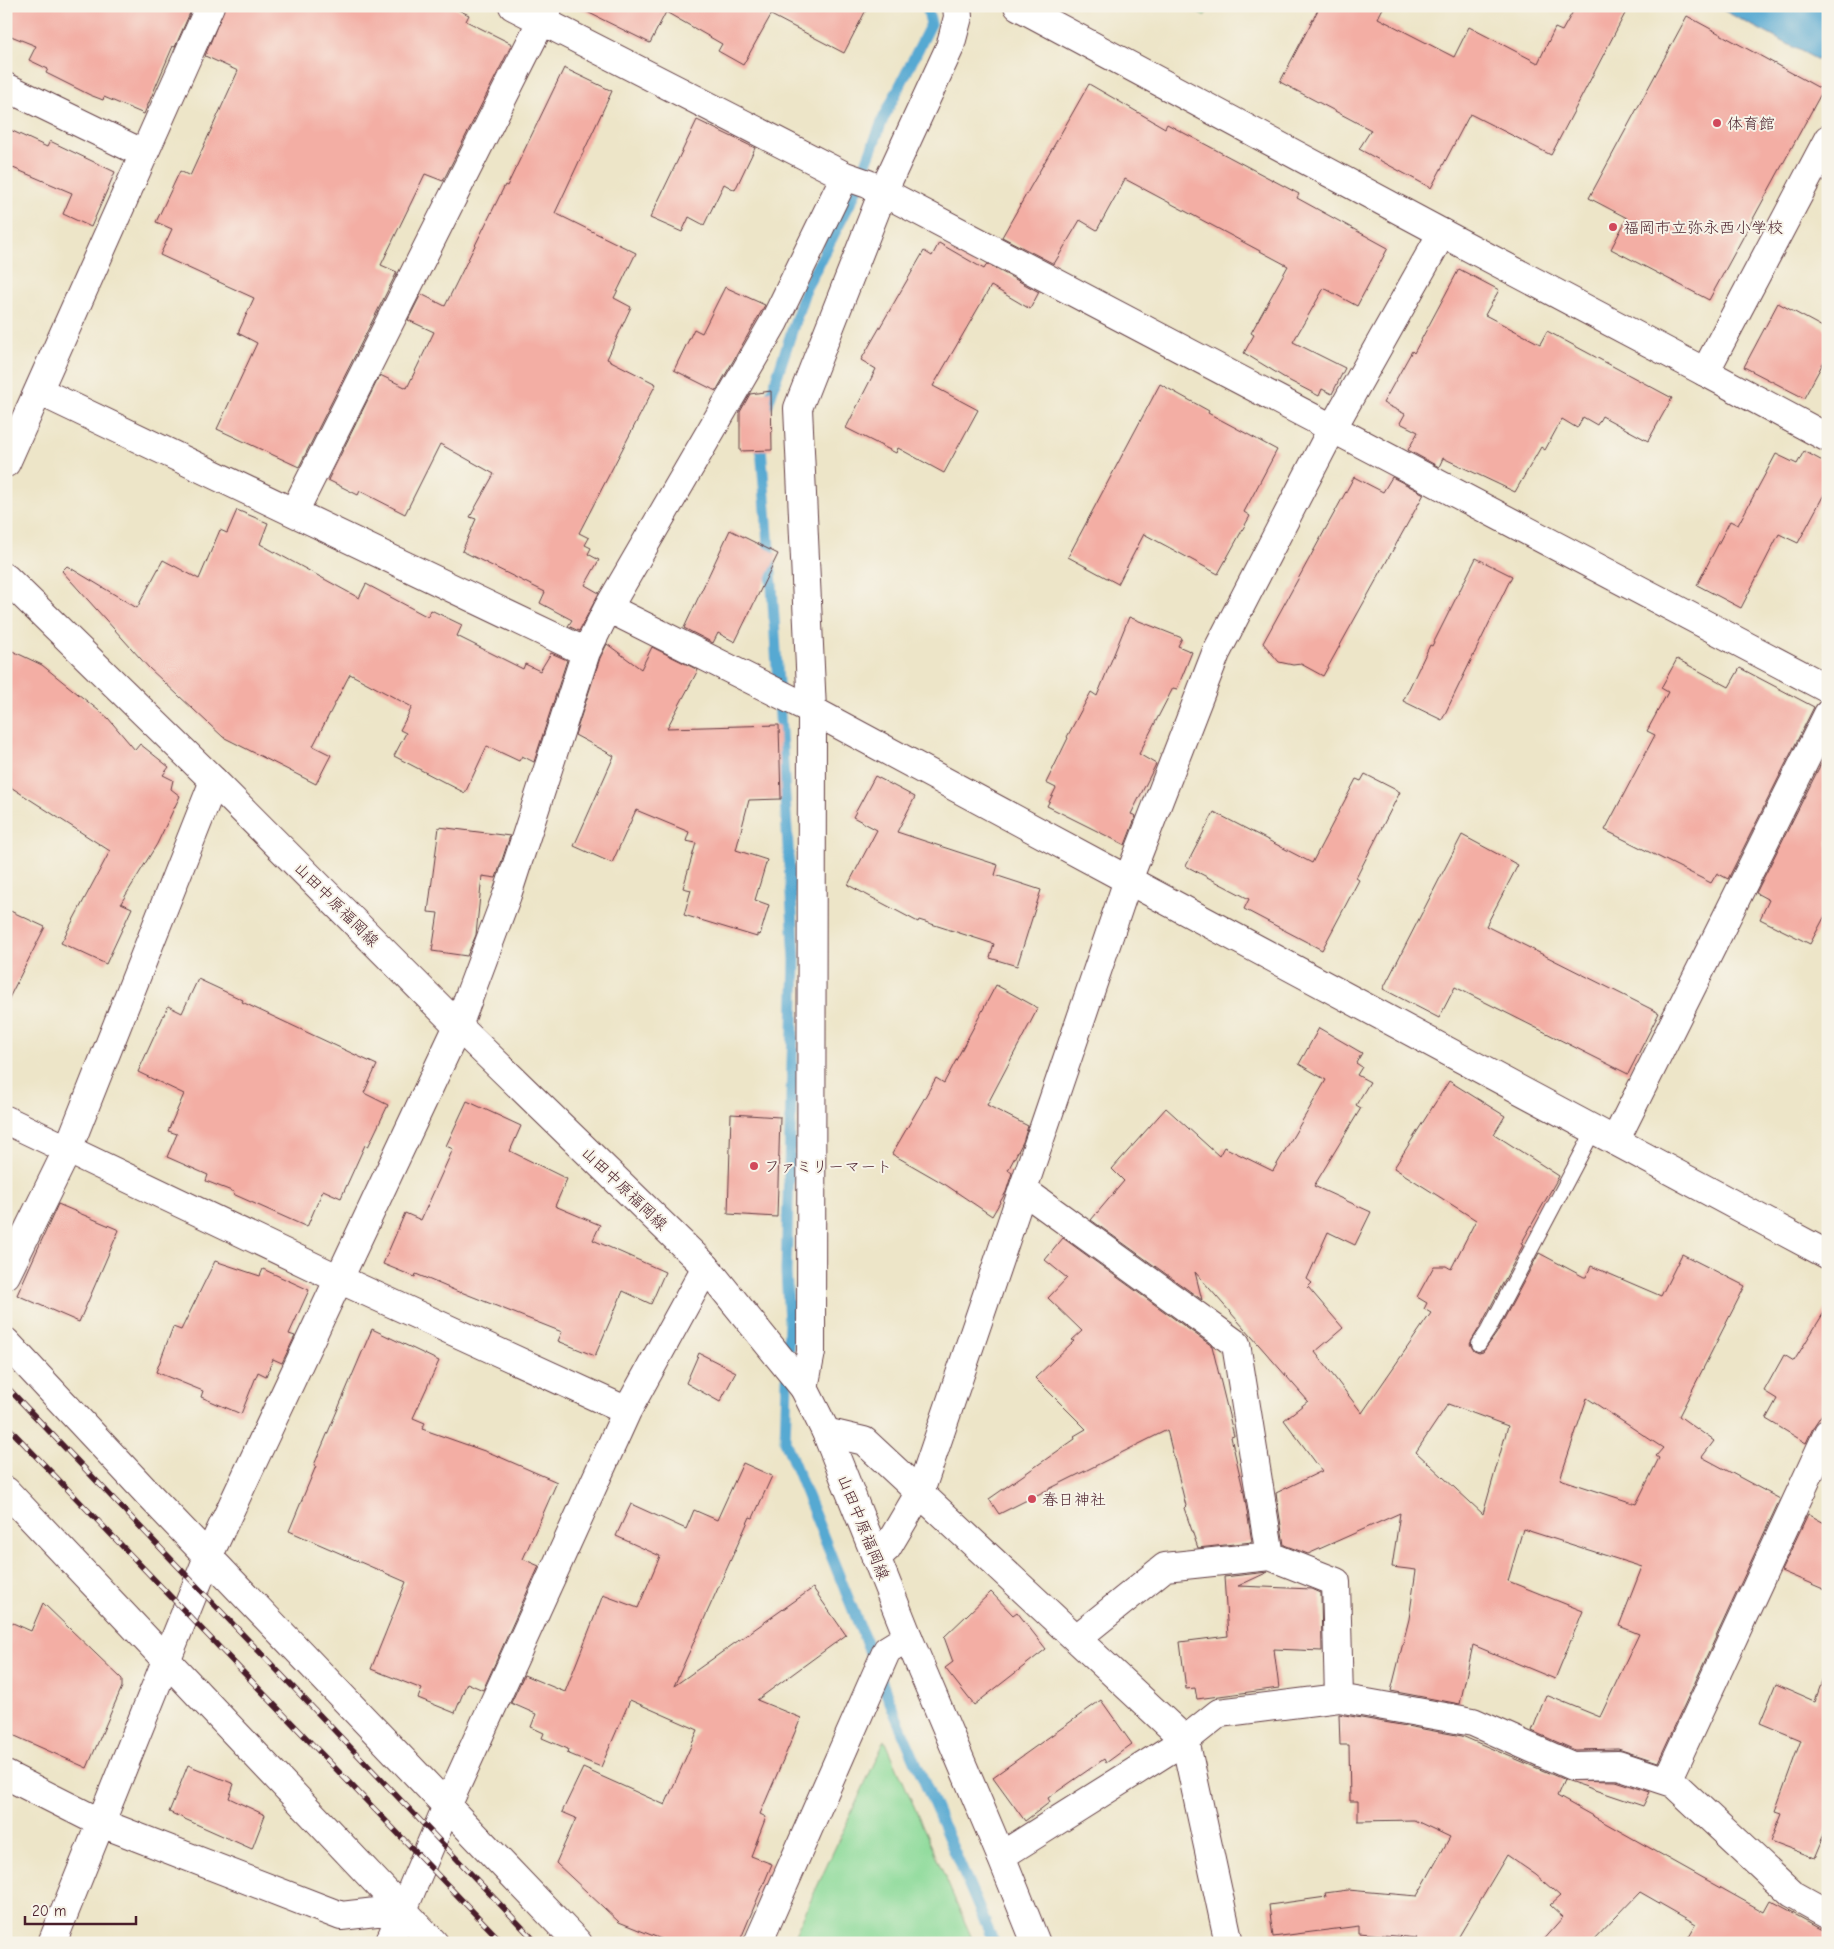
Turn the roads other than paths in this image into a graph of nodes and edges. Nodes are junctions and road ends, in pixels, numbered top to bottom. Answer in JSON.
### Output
{"nodes":[{"id":1,"x":210,"y":6,"type":"edge"},
{"id":2,"x":513,"y":6,"type":"edge"},
{"id":3,"x":958,"y":6,"type":"edge"},
{"id":4,"x":1018,"y":6,"type":"edge"},
{"id":5,"x":546,"y":14,"type":"edge"},
{"id":6,"x":6,"y":87,"type":"edge"},
{"id":7,"x":1828,"y":139,"type":"edge"},
{"id":8,"x":144,"y":154,"type":"junction"},
{"id":9,"x":863,"y":183,"type":"junction"},
{"id":10,"x":1818,"y":183,"type":"edge"},
{"id":11,"x":1442,"y":233,"type":"junction"},
{"id":12,"x":1705,"y":372,"type":"junction"},
{"id":13,"x":39,"y":391,"type":"junction"},
{"id":14,"x":1332,"y":429,"type":"junction"},
{"id":15,"x":1828,"y":438,"type":"edge"},
{"id":16,"x":6,"y":464,"type":"edge"},
{"id":17,"x":294,"y":512,"type":"junction"},
{"id":18,"x":6,"y":578,"type":"edge"},
{"id":19,"x":608,"y":608,"type":"junction"},
{"id":20,"x":586,"y":652,"type":"junction"},
{"id":21,"x":1828,"y":688,"type":"edge"},
{"id":22,"x":812,"y":710,"type":"junction"},
{"id":23,"x":1828,"y":714,"type":"edge"},
{"id":24,"x":214,"y":781,"type":"junction"},
{"id":25,"x":1128,"y":880,"type":"junction"},
{"id":26,"x":458,"y":1026,"type":"junction"},
{"id":27,"x":6,"y":1120,"type":"edge"},
{"id":28,"x":1604,"y":1135,"type":"junction"},
{"id":29,"x":68,"y":1149,"type":"junction"},
{"id":30,"x":1022,"y":1190,"type":"junction"},
{"id":31,"x":1828,"y":1255,"type":"edge"},
{"id":32,"x":706,"y":1267,"type":"junction"},
{"id":33,"x":6,"y":1275,"type":"edge"},
{"id":34,"x":339,"y":1279,"type":"junction"},
{"id":35,"x":6,"y":1342,"type":"edge"},
{"id":36,"x":1479,"y":1344,"type":"dead end"},
{"id":37,"x":804,"y":1388,"type":"junction"},
{"id":38,"x":627,"y":1411,"type":"junction"},
{"id":39,"x":826,"y":1432,"type":"junction"},
{"id":40,"x":1828,"y":1433,"type":"edge"},
{"id":41,"x":6,"y":1491,"type":"edge"},
{"id":42,"x":920,"y":1492,"type":"junction"},
{"id":43,"x":1270,"y":1556,"type":"junction"},
{"id":44,"x":208,"y":1557,"type":"junction"},
{"id":45,"x":876,"y":1558,"type":"junction"},
{"id":46,"x":1077,"y":1638,"type":"junction"},
{"id":47,"x":898,"y":1644,"type":"junction"},
{"id":48,"x":167,"y":1661,"type":"junction"},
{"id":49,"x":1339,"y":1698,"type":"junction"},
{"id":50,"x":1185,"y":1740,"type":"junction"},
{"id":51,"x":6,"y":1775,"type":"edge"},
{"id":52,"x":1667,"y":1780,"type":"junction"},
{"id":53,"x":447,"y":1806,"type":"junction"},
{"id":54,"x":101,"y":1823,"type":"junction"},
{"id":55,"x":1001,"y":1856,"type":"junction"},
{"id":56,"x":402,"y":1909,"type":"junction"},
{"id":57,"x":1828,"y":1914,"type":"edge"},
{"id":58,"x":52,"y":1943,"type":"edge"},
{"id":59,"x":389,"y":1943,"type":"edge"},
{"id":60,"x":434,"y":1943,"type":"edge"},
{"id":61,"x":578,"y":1943,"type":"edge"},
{"id":62,"x":758,"y":1943,"type":"edge"},
{"id":63,"x":1036,"y":1943,"type":"edge"},
{"id":64,"x":1229,"y":1943,"type":"edge"}],
"edges":[{"from":1,"to":8,"type":"street"},
{"from":2,"to":5,"type":"street"},
{"from":3,"to":9,"type":"street"},
{"from":4,"to":11,"type":"street"},
{"from":5,"to":9,"type":"street"},
{"from":5,"to":17,"type":"street"},
{"from":6,"to":8,"type":"street"},
{"from":7,"to":10,"type":"street"},
{"from":8,"to":13,"type":"street"},
{"from":9,"to":14,"type":"street"},
{"from":9,"to":19,"type":"street"},
{"from":9,"to":22,"type":"street"},
{"from":10,"to":12,"type":"street"},
{"from":11,"to":12,"type":"street"},
{"from":11,"to":14,"type":"street"},
{"from":12,"to":15,"type":"street"},
{"from":13,"to":16,"type":"street"},
{"from":13,"to":17,"type":"street"},
{"from":14,"to":21,"type":"street"},
{"from":14,"to":25,"type":"street"},
{"from":17,"to":20,"type":"street"},
{"from":18,"to":24,"type":"street","name":"山田中原福岡線"},
{"from":19,"to":20,"type":"street"},
{"from":19,"to":22,"type":"street"},
{"from":20,"to":26,"type":"street"},
{"from":22,"to":25,"type":"street"},
{"from":22,"to":37,"type":"street"},
{"from":23,"to":28,"type":"street"},
{"from":24,"to":26,"type":"street","name":"山田中原福岡線"},
{"from":24,"to":29,"type":"street"},
{"from":25,"to":28,"type":"street"},
{"from":25,"to":30,"type":"street"},
{"from":26,"to":32,"type":"street","name":"山田中原福岡線"},
{"from":26,"to":34,"type":"street"},
{"from":27,"to":29,"type":"street"},
{"from":28,"to":31,"type":"street"},
{"from":28,"to":36,"type":"lane"},
{"from":29,"to":33,"type":"street"},
{"from":29,"to":34,"type":"street"},
{"from":30,"to":42,"type":"street"},
{"from":30,"to":43,"type":"street"},
{"from":32,"to":37,"type":"street","name":"山田中原福岡線"},
{"from":32,"to":38,"type":"street"},
{"from":34,"to":38,"type":"street"},
{"from":34,"to":44,"type":"street"},
{"from":35,"to":44,"type":"street"},
{"from":37,"to":39,"type":"street","name":"山田中原福岡線"},
{"from":38,"to":53,"type":"street"},
{"from":39,"to":42,"type":"street"},
{"from":39,"to":45,"type":"street","name":"山田中原福岡線"},
{"from":40,"to":52,"type":"street"},
{"from":41,"to":48,"type":"street"},
{"from":42,"to":45,"type":"street"},
{"from":42,"to":46,"type":"street"},
{"from":43,"to":46,"type":"street"},
{"from":43,"to":49,"type":"street"},
{"from":44,"to":48,"type":"street"},
{"from":44,"to":53,"type":"street"},
{"from":45,"to":47,"type":"street","name":"山田中原福岡線"},
{"from":46,"to":50,"type":"street"},
{"from":47,"to":55,"type":"street","name":"山田中原福岡線"},
{"from":47,"to":62,"type":"street"},
{"from":48,"to":54,"type":"street"},
{"from":48,"to":56,"type":"street"},
{"from":49,"to":50,"type":"street"},
{"from":49,"to":52,"type":"street"},
{"from":50,"to":55,"type":"street"},
{"from":50,"to":64,"type":"street"},
{"from":51,"to":54,"type":"street"},
{"from":52,"to":57,"type":"street"},
{"from":53,"to":56,"type":"street"},
{"from":53,"to":61,"type":"street"},
{"from":54,"to":56,"type":"street"},
{"from":54,"to":58,"type":"street"},
{"from":55,"to":63,"type":"street","name":"山田中原福岡線"},
{"from":56,"to":59,"type":"street"},
{"from":56,"to":60,"type":"street"}]}
